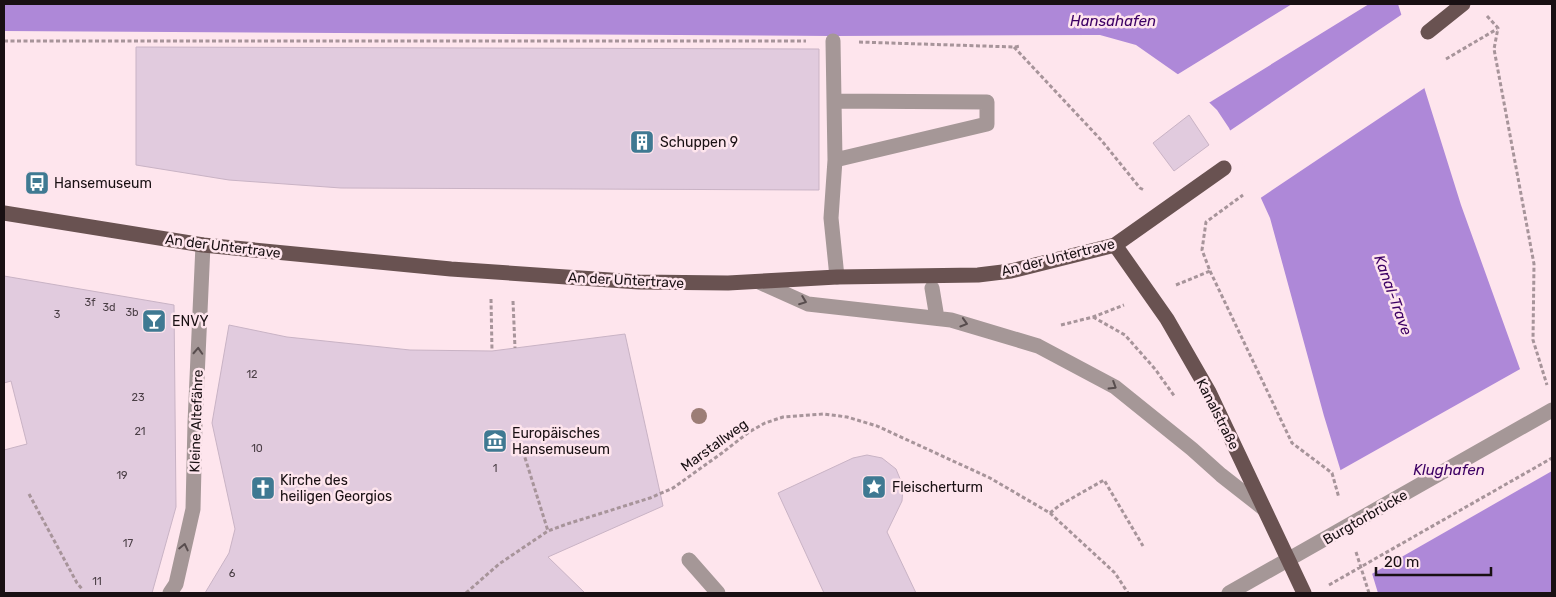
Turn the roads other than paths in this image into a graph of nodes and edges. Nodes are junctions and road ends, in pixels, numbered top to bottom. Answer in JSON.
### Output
{"nodes":[{"id":1,"x":1463,"y":4,"type":"edge"},
{"id":2,"x":1428,"y":32,"type":"dead end"},
{"id":3,"x":833,"y":41,"type":"road end"},
{"id":4,"x":834,"y":101,"type":"junction"},
{"id":5,"x":835,"y":160,"type":"junction"},
{"id":6,"x":1224,"y":168,"type":"dead end"},
{"id":7,"x":4,"y":213,"type":"edge"},
{"id":8,"x":203,"y":245,"type":"junction"},
{"id":9,"x":1115,"y":245,"type":"junction"},
{"id":10,"x":837,"y":277,"type":"junction"},
{"id":11,"x":759,"y":282,"type":"junction"},
{"id":12,"x":932,"y":288,"type":"dead end"},
{"id":13,"x":937,"y":318,"type":"junction"},
{"id":14,"x":1552,"y":410,"type":"edge"},
{"id":15,"x":1263,"y":508,"type":"junction"},
{"id":16,"x":689,"y":560,"type":"dead end"},
{"id":17,"x":170,"y":593,"type":"edge"},
{"id":18,"x":718,"y":593,"type":"edge"},
{"id":19,"x":1229,"y":593,"type":"edge"},
{"id":20,"x":1304,"y":593,"type":"edge"}],
"edges":[{"from":1,"to":2,"type":"main road"},
{"from":3,"to":4,"type":"street"},
{"from":4,"to":5,"type":"street"},
{"from":4,"to":5,"type":"street"},
{"from":5,"to":10,"type":"street"},
{"from":6,"to":9,"type":"main road","name":"An der Untertrave"},
{"from":7,"to":8,"type":"main road","name":"An der Untertrave"},
{"from":8,"to":11,"type":"main road","name":"An der Untertrave"},
{"from":17,"to":8,"type":"street","name":"Kleine Altefähre","one_way":true},
{"from":9,"to":10,"type":"main road","name":"An der Untertrave"},
{"from":9,"to":15,"type":"main road","name":"Kanalstraße"},
{"from":10,"to":11,"type":"main road","name":"An der Untertrave"},
{"from":11,"to":13,"type":"street","one_way":true},
{"from":12,"to":13,"type":"street"},
{"from":13,"to":15,"type":"street","one_way":true},
{"from":14,"to":19,"type":"street","name":"Burgtorbrücke"},
{"from":15,"to":20,"type":"main road","name":"Kanalstraße"},
{"from":16,"to":18,"type":"street"}]}
